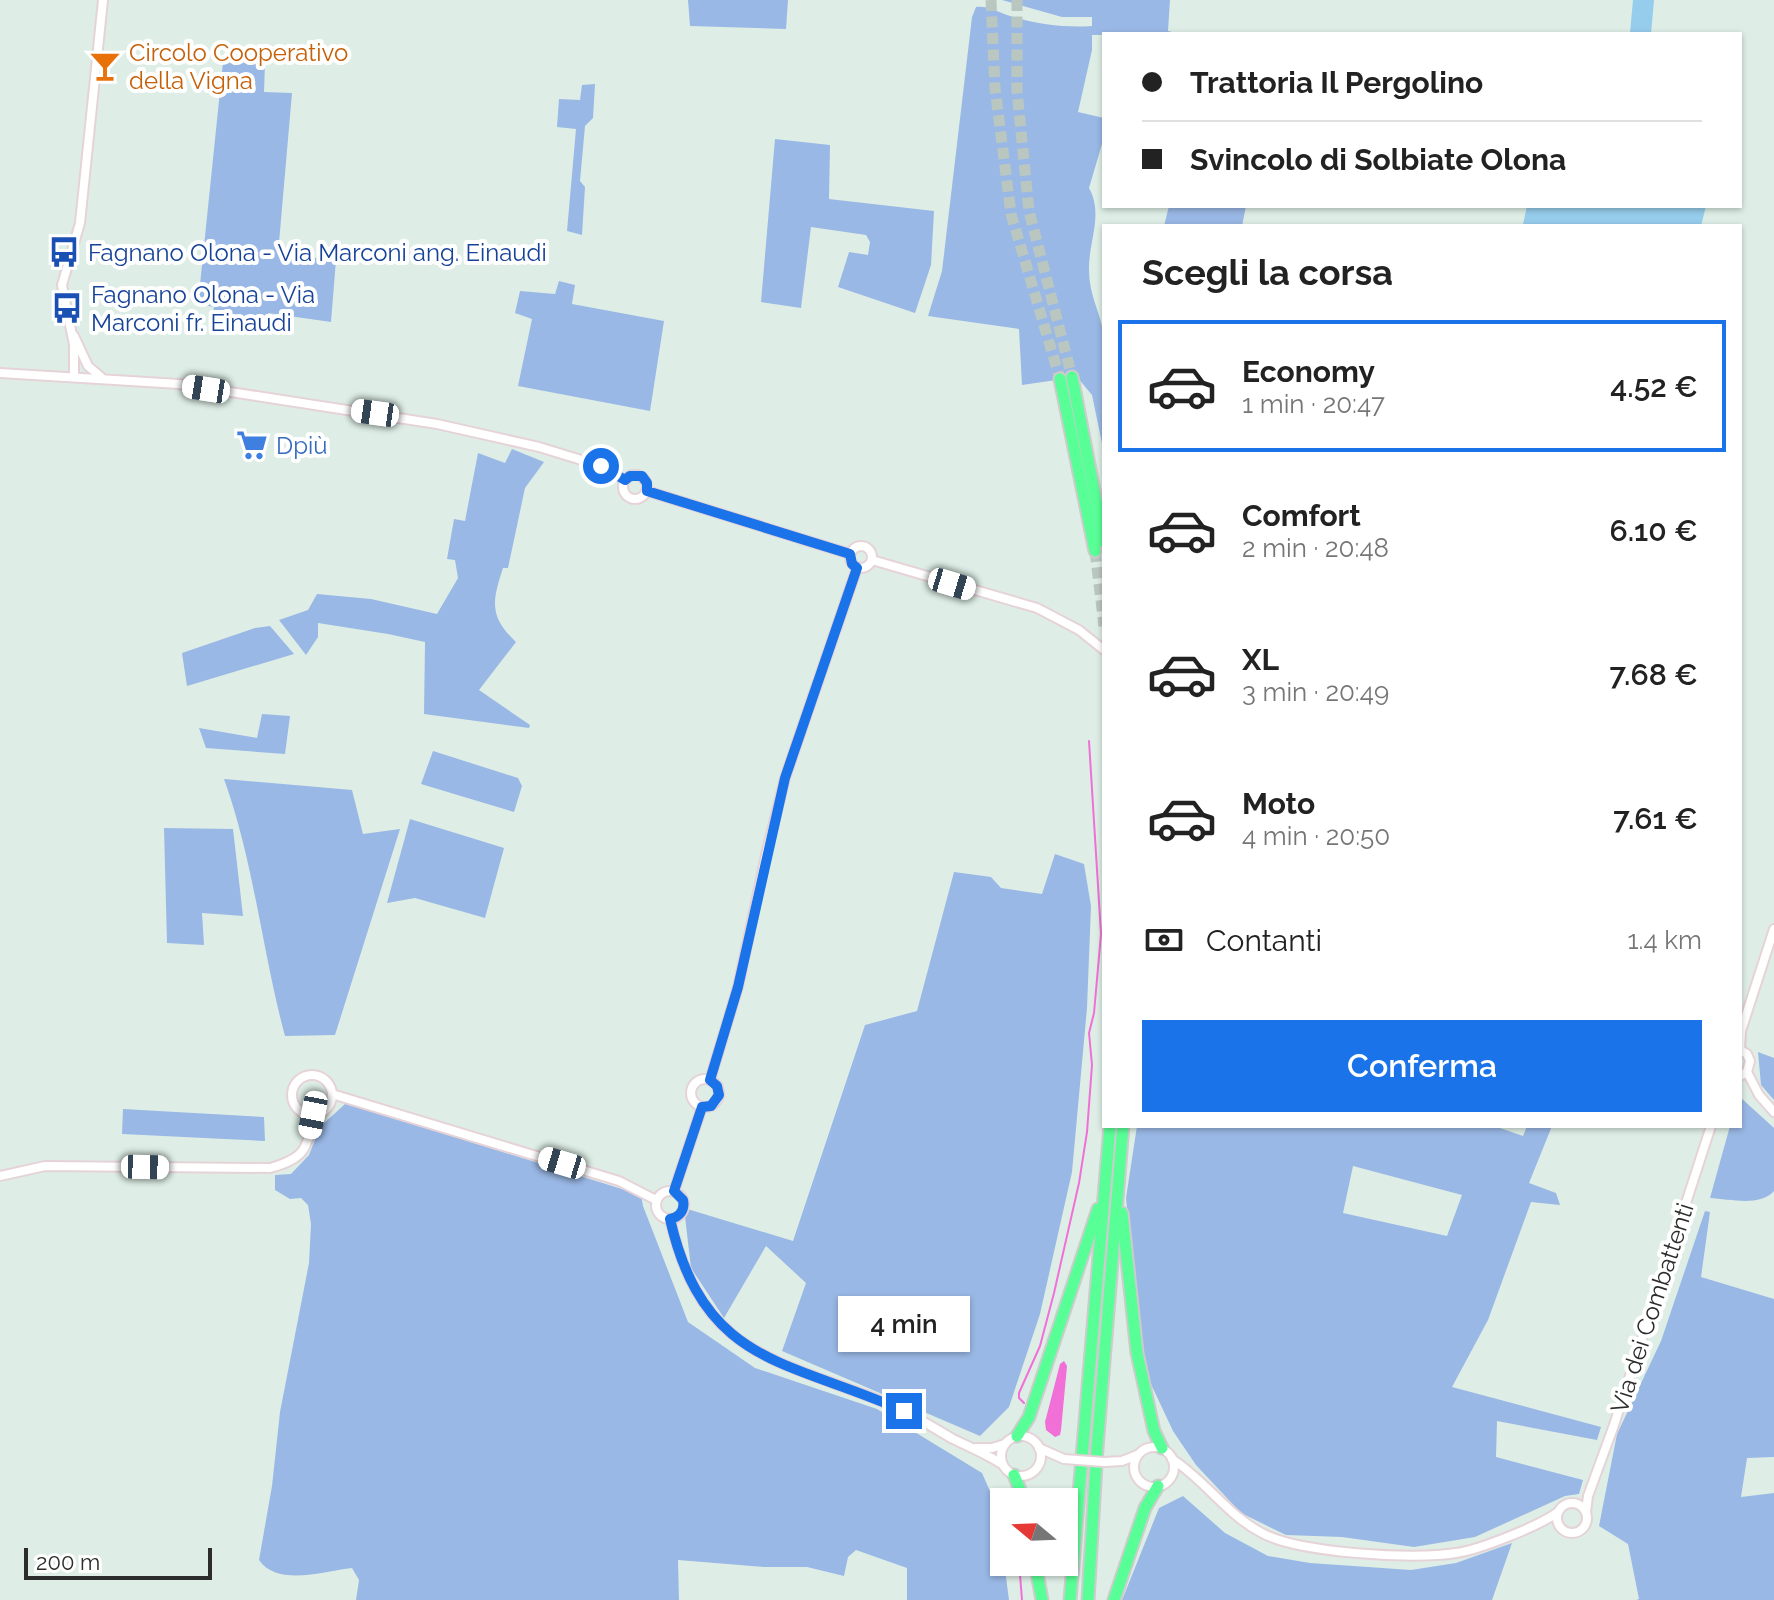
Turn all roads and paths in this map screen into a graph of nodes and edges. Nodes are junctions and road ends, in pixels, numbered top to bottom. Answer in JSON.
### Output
{"nodes":[{"id":1,"x":103,"y":0,"type":"edge"},
{"id":2,"x":70,"y":328,"type":"junction"},
{"id":3,"x":85,"y":360,"type":"junction"},
{"id":4,"x":0,"y":373,"type":"edge"},
{"id":5,"x":74,"y":376,"type":"junction"},
{"id":6,"x":101,"y":378,"type":"junction"},
{"id":7,"x":625,"y":480,"type":"junction"},
{"id":8,"x":647,"y":491,"type":"junction"},
{"id":9,"x":1102,"y":533,"type":"edge"},
{"id":10,"x":1095,"y":551,"type":"tunnel mouth"},
{"id":11,"x":850,"y":554,"type":"junction"},
{"id":12,"x":872,"y":560,"type":"junction"},
{"id":13,"x":857,"y":568,"type":"junction"},
{"id":14,"x":1102,"y":648,"type":"edge"},
{"id":15,"x":1774,"y":929,"type":"edge"},
{"id":16,"x":1742,"y":1028,"type":"edge"},
{"id":17,"x":1742,"y":1052,"type":"edge"},
{"id":18,"x":1743,"y":1074,"type":"edge"},
{"id":19,"x":710,"y":1080,"type":"junction"},
{"id":20,"x":332,"y":1094,"type":"junction"},
{"id":21,"x":702,"y":1107,"type":"junction"},
{"id":22,"x":1774,"y":1112,"type":"edge"},
{"id":23,"x":313,"y":1115,"type":"junction"},
{"id":24,"x":1110,"y":1128,"type":"edge"},
{"id":25,"x":1123,"y":1128,"type":"edge"},
{"id":26,"x":1710,"y":1128,"type":"edge"},
{"id":27,"x":0,"y":1176,"type":"edge"},
{"id":28,"x":1119,"y":1188,"type":"junction"},
{"id":29,"x":1104,"y":1189,"type":"junction"},
{"id":30,"x":674,"y":1191,"type":"junction"},
{"id":31,"x":656,"y":1200,"type":"junction"},
{"id":32,"x":670,"y":1219,"type":"junction"},
{"id":33,"x":1017,"y":1436,"type":"junction"},
{"id":34,"x":1005,"y":1444,"type":"junction"},
{"id":35,"x":971,"y":1447,"type":"junction"},
{"id":36,"x":1039,"y":1448,"type":"junction"},
{"id":37,"x":1162,"y":1448,"type":"junction"},
{"id":38,"x":1137,"y":1455,"type":"junction"},
{"id":39,"x":1062,"y":1458,"type":"junction"},
{"id":40,"x":1172,"y":1459,"type":"junction"},
{"id":41,"x":1109,"y":1462,"type":"junction"},
{"id":42,"x":1002,"y":1464,"type":"junction"},
{"id":43,"x":1037,"y":1467,"type":"junction"},
{"id":44,"x":1135,"y":1474,"type":"junction"},
{"id":45,"x":1014,"y":1475,"type":"junction"},
{"id":46,"x":1171,"y":1476,"type":"junction"},
{"id":47,"x":1199,"y":1479,"type":"junction"},
{"id":48,"x":1158,"y":1486,"type":"junction"},
{"id":49,"x":1021,"y":1488,"type":"edge"},
{"id":50,"x":1591,"y":1489,"type":"junction"},
{"id":51,"x":1575,"y":1503,"type":"junction"},
{"id":52,"x":1558,"y":1512,"type":"junction"},
{"id":53,"x":1586,"y":1512,"type":"junction"},
{"id":54,"x":1539,"y":1522,"type":"junction"},
{"id":55,"x":1559,"y":1527,"type":"junction"},
{"id":56,"x":1038,"y":1576,"type":"edge"},
{"id":57,"x":1042,"y":1600,"type":"edge"},
{"id":58,"x":1070,"y":1600,"type":"edge"},
{"id":59,"x":1088,"y":1600,"type":"edge"},
{"id":60,"x":1114,"y":1600,"type":"edge"}],
"edges":[{"from":1,"to":2,"type":"street"},
{"from":2,"to":3,"type":"street"},
{"from":2,"to":5,"type":"street"},
{"from":3,"to":5,"type":"street"},
{"from":3,"to":6,"type":"street"},
{"from":4,"to":5,"type":"street"},
{"from":5,"to":6,"type":"street"},
{"from":6,"to":7,"type":"street"},
{"from":7,"to":8,"type":"street"},
{"from":7,"to":8,"type":"street"},
{"from":8,"to":11,"type":"street"},
{"from":9,"to":10,"type":"highway"},
{"from":11,"to":12,"type":"street"},
{"from":11,"to":13,"type":"street"},
{"from":12,"to":13,"type":"street"},
{"from":12,"to":14,"type":"street"},
{"from":13,"to":19,"type":"street"},
{"from":15,"to":16,"type":"street"},
{"from":17,"to":18,"type":"street"},
{"from":18,"to":22,"type":"street"},
{"from":19,"to":21,"type":"street"},
{"from":19,"to":21,"type":"street"},
{"from":20,"to":23,"type":"street"},
{"from":20,"to":23,"type":"street"},
{"from":20,"to":31,"type":"street"},
{"from":21,"to":30,"type":"street"},
{"from":23,"to":27,"type":"street"},
{"from":24,"to":29,"type":"highway"},
{"from":25,"to":28,"type":"highway"},
{"from":26,"to":50,"type":"street","name":"Via dei Combattenti"},
{"from":28,"to":37,"type":"highway"},
{"from":28,"to":59,"type":"highway"},
{"from":29,"to":33,"type":"highway"},
{"from":29,"to":58,"type":"highway"},
{"from":30,"to":31,"type":"street"},
{"from":30,"to":32,"type":"street"},
{"from":31,"to":32,"type":"street"},
{"from":32,"to":35,"type":"street"},
{"from":33,"to":34,"type":"street"},
{"from":33,"to":36,"type":"street"},
{"from":34,"to":35,"type":"street"},
{"from":34,"to":42,"type":"street"},
{"from":35,"to":42,"type":"street"},
{"from":36,"to":39,"type":"street"},
{"from":36,"to":43,"type":"street"},
{"from":37,"to":38,"type":"street"},
{"from":37,"to":40,"type":"street"},
{"from":38,"to":41,"type":"street"},
{"from":38,"to":44,"type":"street"},
{"from":39,"to":41,"type":"street","bridge":true},
{"from":39,"to":43,"type":"street"},
{"from":40,"to":46,"type":"street"},
{"from":40,"to":47,"type":"street","name":"Via dei Combattenti"},
{"from":41,"to":44,"type":"street"},
{"from":42,"to":45,"type":"street"},
{"from":43,"to":45,"type":"street"},
{"from":44,"to":48,"type":"street"},
{"from":45,"to":49,"type":"highway"},
{"from":46,"to":47,"type":"street"},
{"from":46,"to":48,"type":"street"},
{"from":47,"to":54,"type":"street","name":"Via dei Combattenti"},
{"from":48,"to":60,"type":"highway"},
{"from":50,"to":51,"type":"street","name":"Via dei Combattenti"},
{"from":50,"to":53,"type":"street","name":"Via dei Combattenti"},
{"from":51,"to":52,"type":"street","name":"Via dei Combattenti"},
{"from":51,"to":53,"type":"street"},
{"from":52,"to":54,"type":"street","name":"Via dei Combattenti"},
{"from":52,"to":55,"type":"street"},
{"from":53,"to":55,"type":"street"},
{"from":54,"to":55,"type":"street"},
{"from":56,"to":57,"type":"highway"}]}
